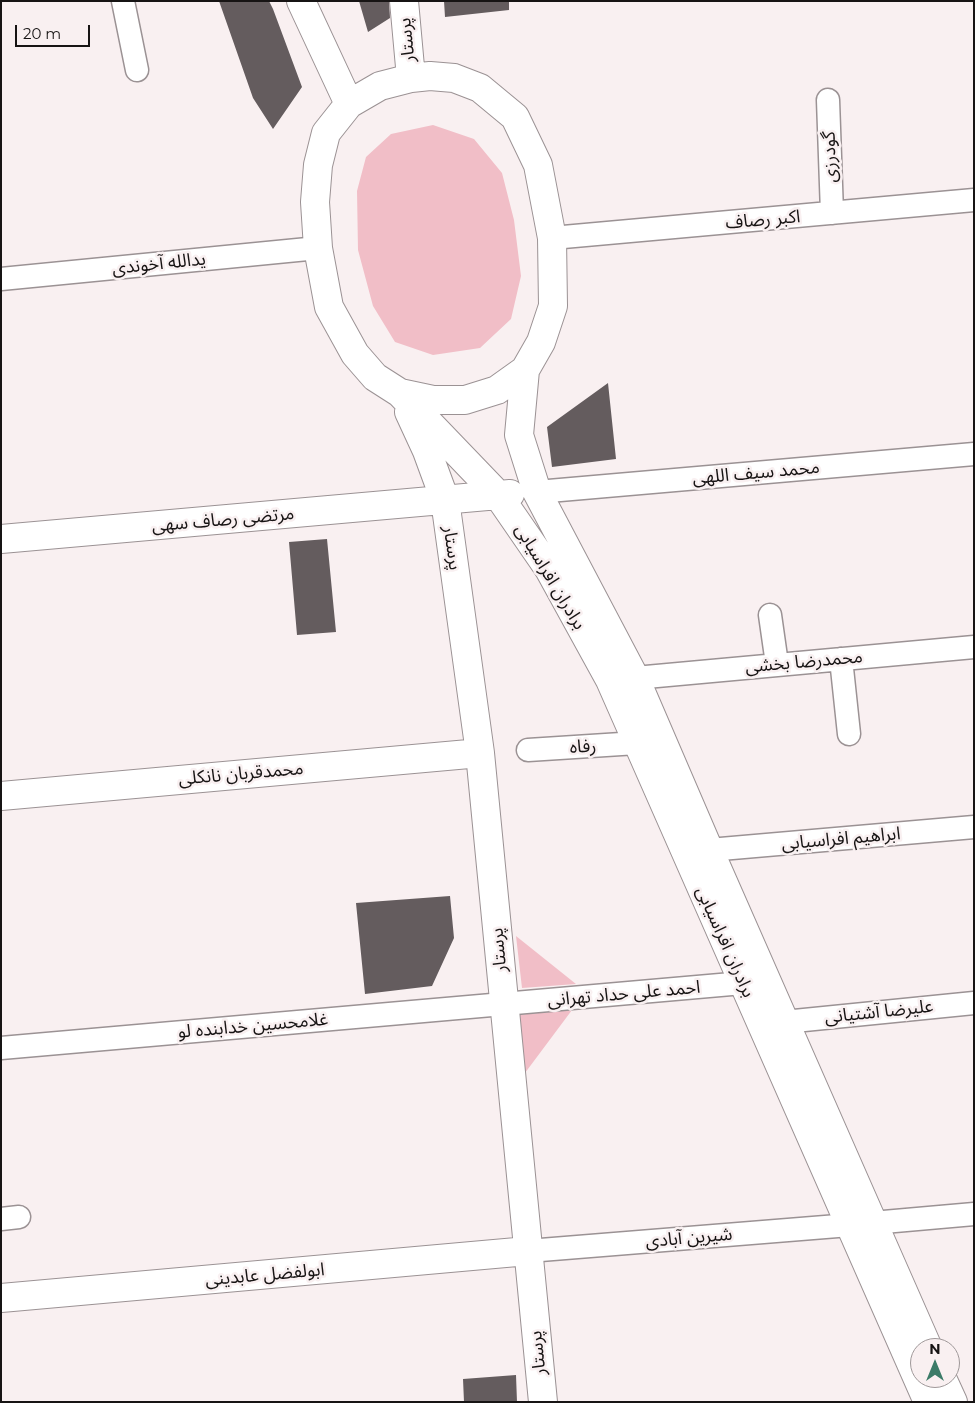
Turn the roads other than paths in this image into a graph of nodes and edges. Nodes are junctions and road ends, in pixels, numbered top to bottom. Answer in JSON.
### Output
{"nodes":[{"id":1,"x":123,"y":1,"type":"edge"},
{"id":2,"x":301,"y":1,"type":"edge"},
{"id":3,"x":404,"y":1,"type":"edge"},
{"id":4,"x":137,"y":70,"type":"dead end"},
{"id":5,"x":412,"y":78,"type":"junction"},
{"id":6,"x":828,"y":100,"type":"dead end"},
{"id":7,"x":349,"y":104,"type":"junction"},
{"id":8,"x":974,"y":200,"type":"edge"},
{"id":9,"x":832,"y":214,"type":"junction"},
{"id":10,"x":552,"y":238,"type":"junction"},
{"id":11,"x":318,"y":248,"type":"junction"},
{"id":12,"x":1,"y":279,"type":"edge"},
{"id":13,"x":525,"y":370,"type":"junction"},
{"id":14,"x":400,"y":393,"type":"junction"},
{"id":15,"x":974,"y":454,"type":"edge"},
{"id":16,"x":537,"y":492,"type":"junction"},
{"id":17,"x":498,"y":495,"type":"junction"},
{"id":18,"x":445,"y":500,"type":"junction"},
{"id":19,"x":1,"y":540,"type":"edge"},
{"id":20,"x":770,"y":614,"type":"dead end"},
{"id":21,"x":974,"y":646,"type":"edge"},
{"id":22,"x":842,"y":659,"type":"junction"},
{"id":23,"x":777,"y":664,"type":"junction"},
{"id":24,"x":635,"y":678,"type":"junction"},
{"id":25,"x":849,"y":734,"type":"dead end"},
{"id":26,"x":649,"y":741,"type":"junction"},
{"id":27,"x":528,"y":750,"type":"dead end"},
{"id":28,"x":480,"y":753,"type":"junction"},
{"id":29,"x":1,"y":796,"type":"edge"},
{"id":30,"x":974,"y":827,"type":"edge"},
{"id":31,"x":697,"y":851,"type":"junction"},
{"id":32,"x":743,"y":983,"type":"junction"},
{"id":33,"x":974,"y":1003,"type":"edge"},
{"id":34,"x":504,"y":1004,"type":"junction"},
{"id":35,"x":784,"y":1022,"type":"junction"},
{"id":36,"x":1,"y":1048,"type":"edge"},
{"id":37,"x":974,"y":1214,"type":"edge"},
{"id":38,"x":861,"y":1224,"type":"junction"},
{"id":39,"x":528,"y":1251,"type":"junction"},
{"id":40,"x":1,"y":1298,"type":"edge"},
{"id":41,"x":923,"y":1338,"type":"edge"},
{"id":42,"x":947,"y":1388,"type":"edge"},
{"id":43,"x":543,"y":1402,"type":"edge"},
{"id":44,"x":928,"y":1402,"type":"edge"},
{"id":45,"x":953,"y":1402,"type":"edge"}],
"edges":[{"from":1,"to":4,"type":"street"},
{"from":2,"to":7,"type":"street"},
{"from":3,"to":5,"type":"street","name":"پرستار"},
{"from":5,"to":7,"type":"street"},
{"from":5,"to":10,"type":"street"},
{"from":6,"to":9,"type":"street","name":"گودرزی"},
{"from":7,"to":11,"type":"street"},
{"from":8,"to":9,"type":"street","name":"اکبر رصاف"},
{"from":9,"to":10,"type":"street","name":"اکبر رصاف"},
{"from":10,"to":13,"type":"street"},
{"from":11,"to":12,"type":"street","name":"یدالله آخوندی"},
{"from":11,"to":14,"type":"street"},
{"from":13,"to":14,"type":"street"},
{"from":13,"to":16,"type":"street","name":"برادران افراسیابی"},
{"from":14,"to":17,"type":"street","name":"برادران افراسیابی"},
{"from":14,"to":18,"type":"street","name":"پرستار"},
{"from":15,"to":16,"type":"street","name":"محمد سیف اللهی"},
{"from":16,"to":17,"type":"street","name":"مرتضی رصاف سهی"},
{"from":16,"to":24,"type":"street","name":"برادران افراسیابی"},
{"from":17,"to":18,"type":"street","name":"مرتضی رصاف سهی"},
{"from":17,"to":26,"type":"street","name":"برادران افراسیابی"},
{"from":18,"to":19,"type":"street","name":"مرتضی رصاف سهی"},
{"from":18,"to":28,"type":"street","name":"پرستار"},
{"from":20,"to":23,"type":"street"},
{"from":21,"to":22,"type":"street","name":"محمدرضا بخشی"},
{"from":22,"to":23,"type":"street","name":"محمدرضا بخشی"},
{"from":22,"to":25,"type":"street"},
{"from":23,"to":24,"type":"street","name":"محمدرضا بخشی"},
{"from":24,"to":26,"type":"street","name":"برادران افراسیابی"},
{"from":26,"to":27,"type":"street","name":"رفاه"},
{"from":26,"to":31,"type":"street","name":"برادران افراسیابی"},
{"from":28,"to":29,"type":"street","name":"محمدقربان نانکلی"},
{"from":28,"to":34,"type":"street","name":"پرستار"},
{"from":30,"to":31,"type":"street","name":"ابراهیم افراسیابی"},
{"from":31,"to":32,"type":"street","name":"برادران افراسیابی"},
{"from":31,"to":35,"type":"street","name":"برادران افراسیابی"},
{"from":32,"to":34,"type":"street","name":"احمد علی حداد تهرانی"},
{"from":32,"to":38,"type":"street","name":"برادران افراسیابی"},
{"from":33,"to":35,"type":"street","name":"علیرضا آشتیانی"},
{"from":34,"to":36,"type":"street","name":"غلامحسین خدابنده لو"},
{"from":34,"to":39,"type":"street","name":"پرستار"},
{"from":35,"to":38,"type":"street","name":"برادران افراسیابی"},
{"from":37,"to":38,"type":"street","name":"شیرین آبادی"},
{"from":38,"to":39,"type":"street","name":"شیرین آبادی"},
{"from":38,"to":41,"type":"street","name":"برادران افراسیابی"},
{"from":38,"to":44,"type":"street","name":"برادران افراسیابی"},
{"from":39,"to":40,"type":"street","name":"ابولفضل عابدینی"},
{"from":39,"to":43,"type":"street","name":"پرستار"},
{"from":42,"to":45,"type":"street"}]}
